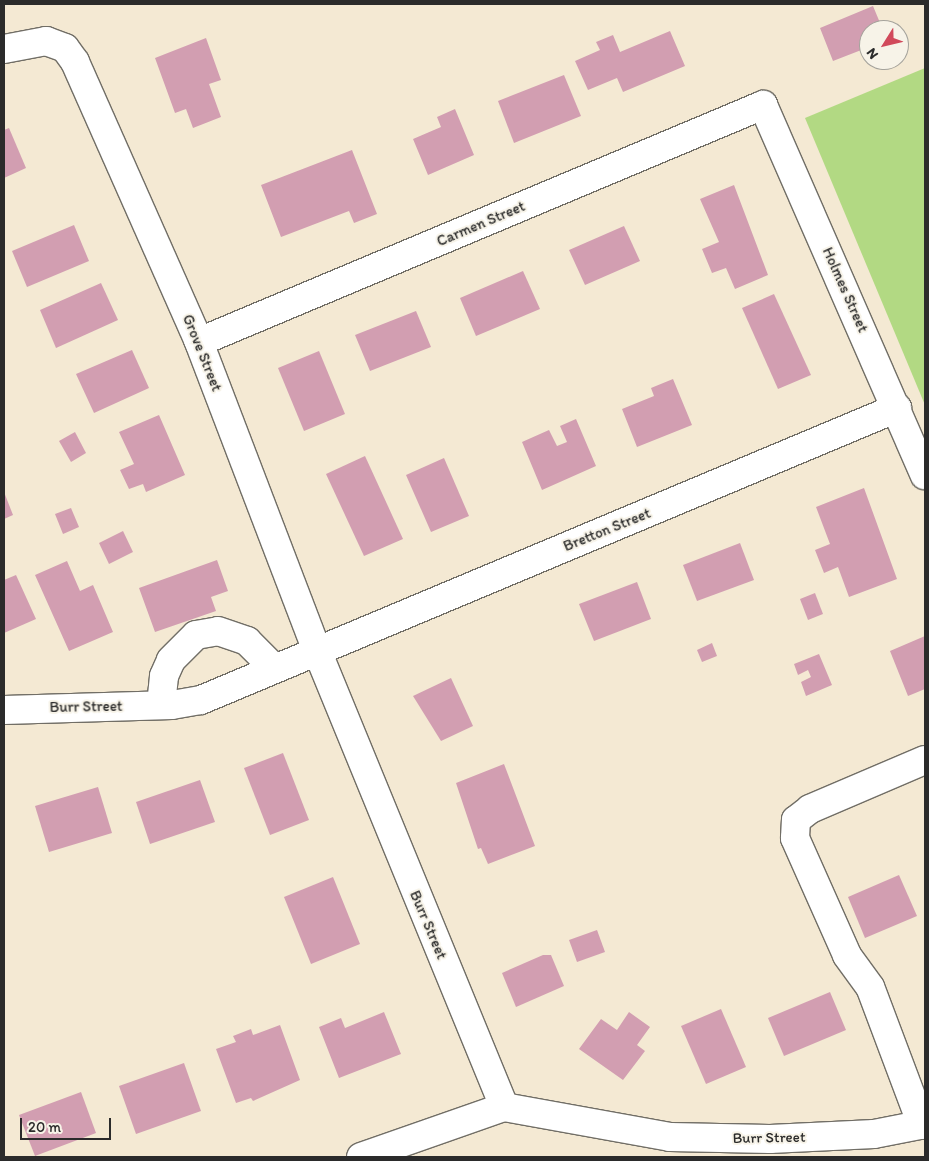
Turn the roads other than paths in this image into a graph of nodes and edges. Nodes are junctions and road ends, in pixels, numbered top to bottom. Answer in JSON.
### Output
{"nodes":[{"id":1,"x":4,"y":49,"type":"edge"},
{"id":2,"x":763,"y":105,"type":"joint"},
{"id":3,"x":199,"y":342,"type":"junction"},
{"id":4,"x":897,"y":408,"type":"junction"},
{"id":5,"x":925,"y":475,"type":"edge"},
{"id":6,"x":316,"y":648,"type":"junction"},
{"id":7,"x":274,"y":668,"type":"junction"},
{"id":8,"x":161,"y":705,"type":"junction"},
{"id":9,"x":4,"y":710,"type":"edge"},
{"id":10,"x":925,"y":760,"type":"edge"},
{"id":11,"x":504,"y":1107,"type":"junction"},
{"id":12,"x":924,"y":1124,"type":"edge"},
{"id":13,"x":361,"y":1157,"type":"edge"}],
"edges":[{"from":1,"to":3,"type":"street","name":"Grove Street"},
{"from":2,"to":3,"type":"street","name":"Carmen Street"},
{"from":2,"to":4,"type":"street","name":"Holmes Street"},
{"from":3,"to":6,"type":"street","name":"Grove Street"},
{"from":4,"to":5,"type":"street","name":"Holmes Street"},
{"from":4,"to":6,"type":"street","name":"Bretton Street"},
{"from":6,"to":7,"type":"street","name":"Burr Street"},
{"from":6,"to":11,"type":"street","name":"Burr Street"},
{"from":7,"to":8,"type":"street","name":"Burr Street"},
{"from":7,"to":8,"type":"street"},
{"from":8,"to":9,"type":"street","name":"Burr Street"},
{"from":10,"to":12,"type":"street"},
{"from":11,"to":12,"type":"street","name":"Burr Street"},
{"from":11,"to":13,"type":"street"}]}
